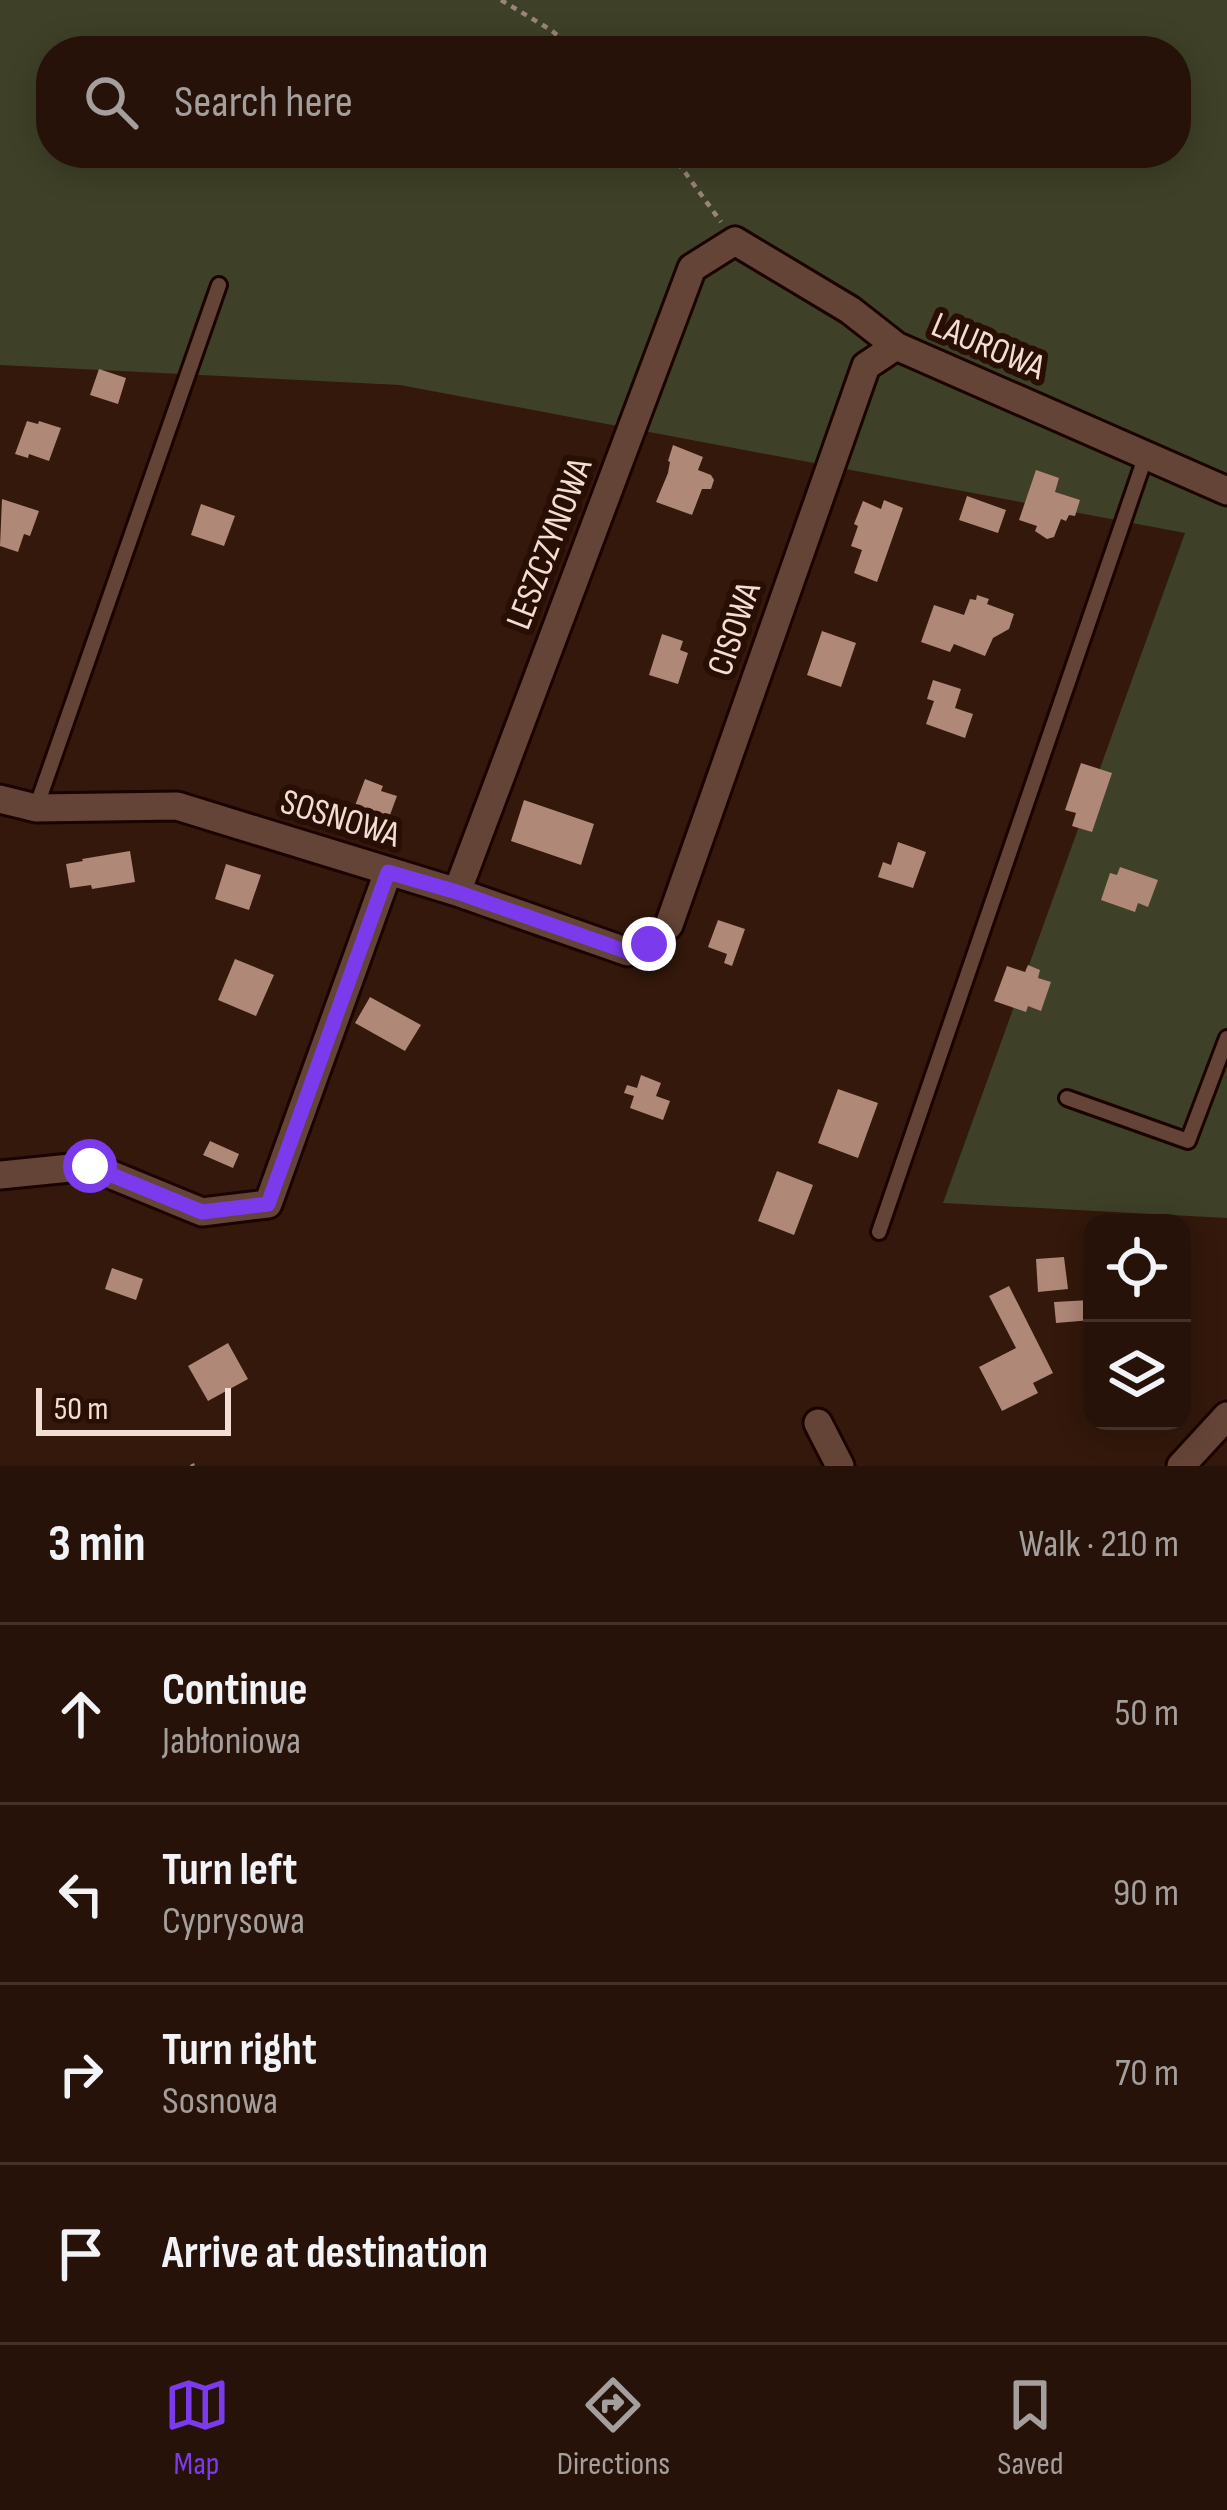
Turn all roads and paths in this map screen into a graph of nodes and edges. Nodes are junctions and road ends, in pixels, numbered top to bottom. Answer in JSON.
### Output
{"nodes":[{"id":1,"x":501,"y":0,"type":"edge"},
{"id":2,"x":558,"y":36,"type":"edge"},
{"id":3,"x":682,"y":168,"type":"edge"},
{"id":4,"x":735,"y":241,"type":"junction"},
{"id":5,"x":219,"y":285,"type":"dead end"},
{"id":6,"x":896,"y":346,"type":"junction"},
{"id":7,"x":1146,"y":455,"type":"junction"},
{"id":8,"x":1227,"y":491,"type":"edge"},
{"id":9,"x":0,"y":799,"type":"edge"},
{"id":10,"x":36,"y":808,"type":"junction"},
{"id":11,"x":388,"y":872,"type":"junction"},
{"id":12,"x":457,"y":892,"type":"junction"},
{"id":13,"x":649,"y":944,"type":"joint"},
{"id":14,"x":1227,"y":1038,"type":"edge"},
{"id":15,"x":1067,"y":1098,"type":"dead end"},
{"id":16,"x":0,"y":1175,"type":"edge"},
{"id":17,"x":879,"y":1232,"type":"dead end"},
{"id":18,"x":1227,"y":1416,"type":"edge"},
{"id":19,"x":818,"y":1423,"type":"dead end"},
{"id":20,"x":840,"y":1466,"type":"edge"},
{"id":21,"x":1181,"y":1466,"type":"edge"}],
"edges":[{"from":1,"to":2,"type":"path"},
{"from":3,"to":4,"type":"path"},
{"from":4,"to":6,"type":"street","name":"LAUROWA"},
{"from":4,"to":12,"type":"street","name":"LESZCZYNOWA"},
{"from":5,"to":10,"type":"lane"},
{"from":6,"to":7,"type":"street","name":"LAUROWA"},
{"from":6,"to":13,"type":"street","name":"CISOWA"},
{"from":7,"to":8,"type":"street","name":"LAUROWA"},
{"from":7,"to":17,"type":"lane"},
{"from":9,"to":10,"type":"street","name":"SOSNOWA"},
{"from":10,"to":11,"type":"street","name":"SOSNOWA"},
{"from":11,"to":12,"type":"street","name":"SOSNOWA"},
{"from":11,"to":16,"type":"street"},
{"from":12,"to":13,"type":"street","name":"SOSNOWA"},
{"from":14,"to":15,"type":"lane"},
{"from":18,"to":21,"type":"street"},
{"from":19,"to":20,"type":"street"}]}
